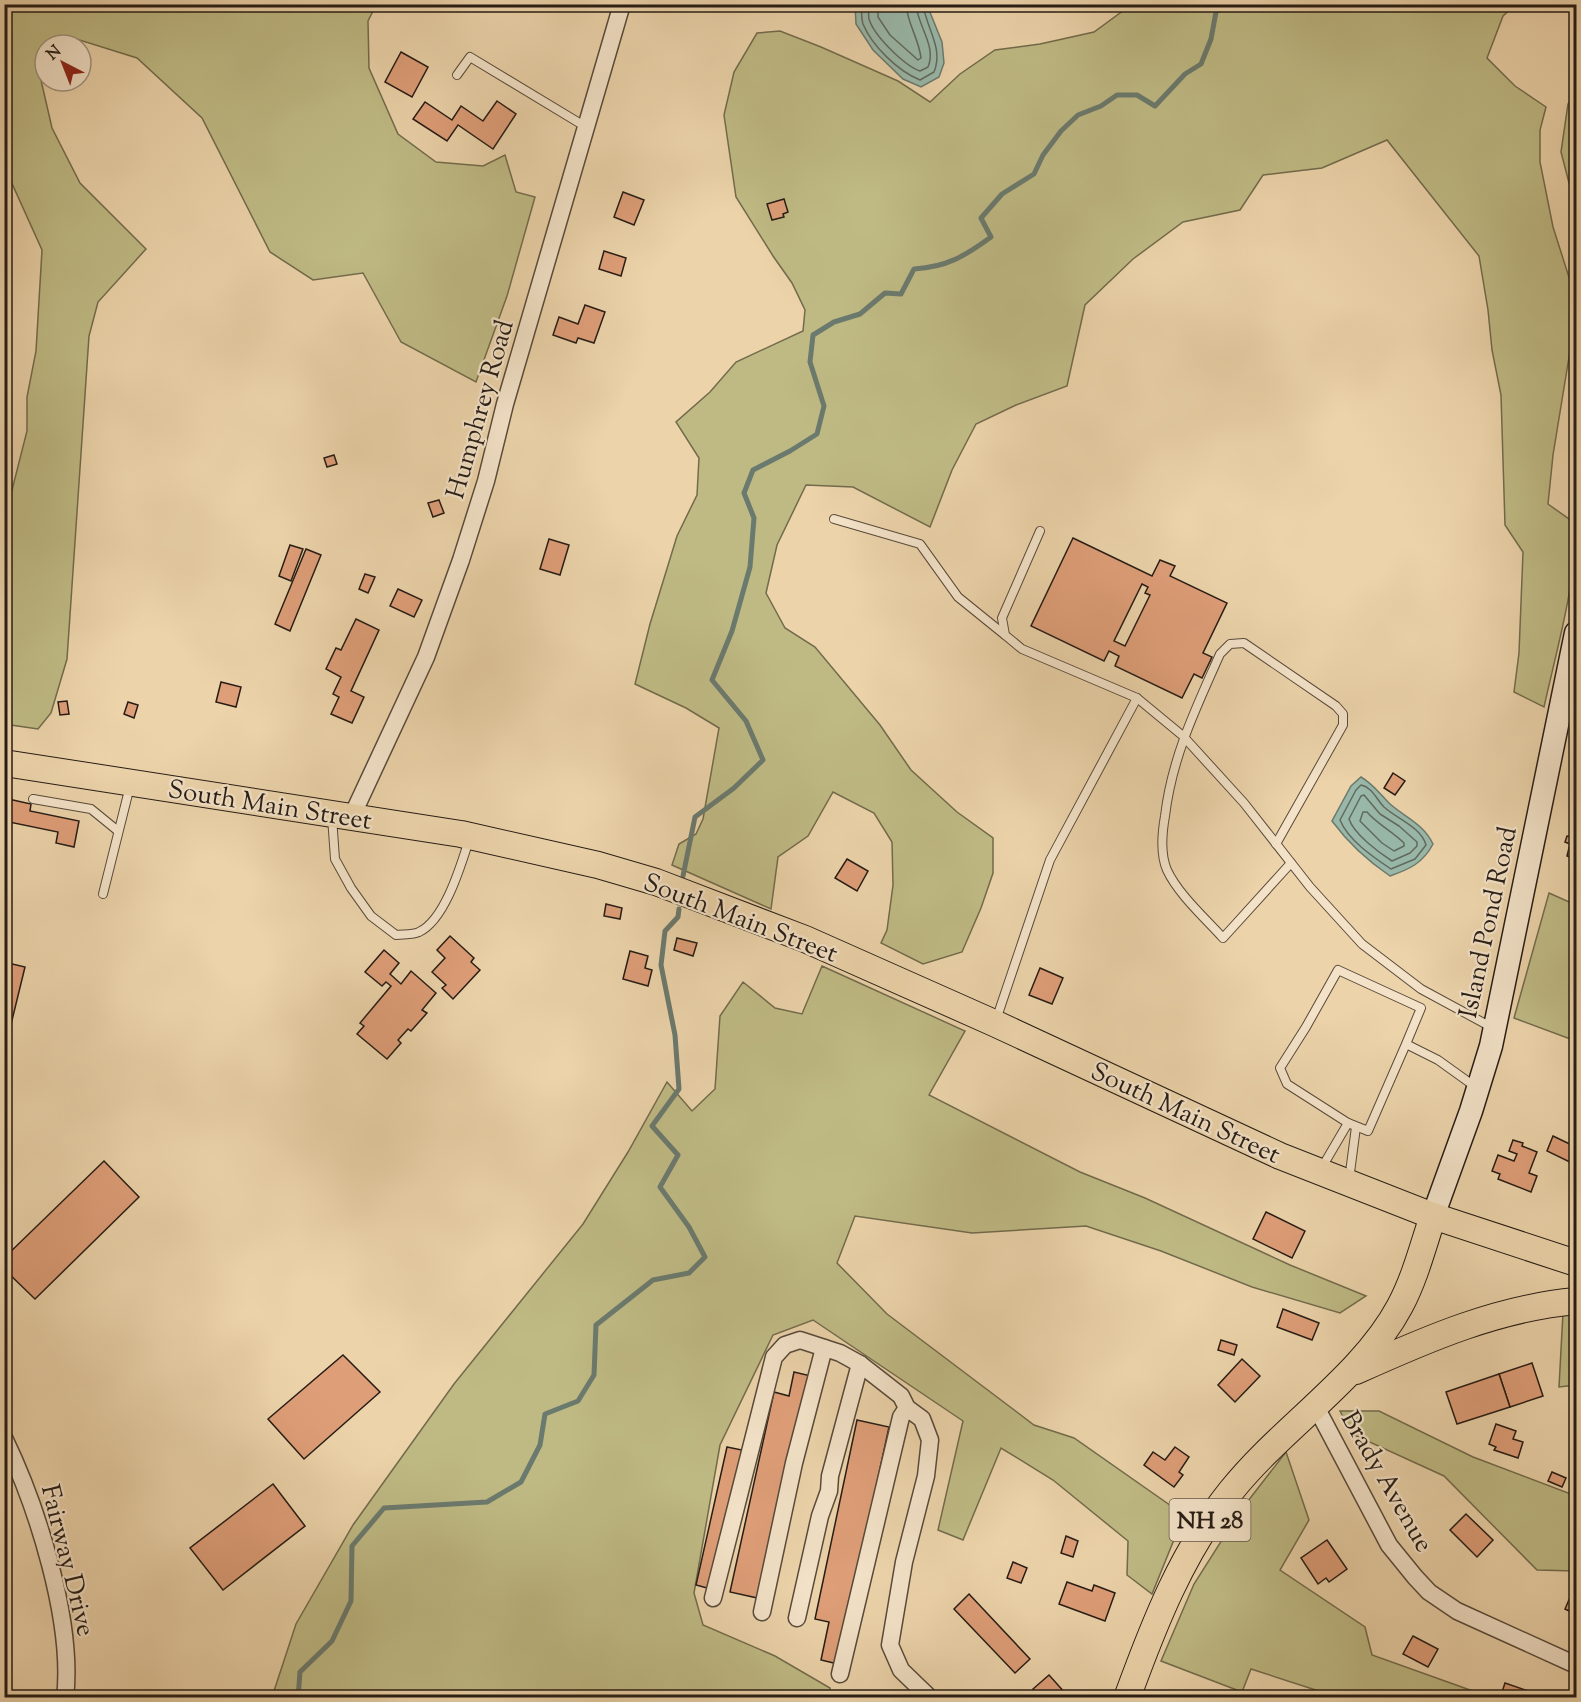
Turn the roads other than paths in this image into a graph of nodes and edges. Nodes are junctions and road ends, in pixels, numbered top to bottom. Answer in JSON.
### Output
{"nodes":[{"id":1,"x":622,"y":4,"type":"edge"},
{"id":2,"x":457,"y":75,"type":"dead end"},
{"id":3,"x":586,"y":127,"type":"junction"},
{"id":4,"x":834,"y":519,"type":"dead end"},
{"id":5,"x":1040,"y":531,"type":"dead end"},
{"id":6,"x":1005,"y":635,"type":"junction"},
{"id":7,"x":1576,"y":636,"type":"edge"},
{"id":8,"x":1137,"y":698,"type":"junction"},
{"id":9,"x":1183,"y":736,"type":"junction"},
{"id":10,"x":4,"y":763,"type":"edge"},
{"id":11,"x":131,"y":782,"type":"junction"},
{"id":12,"x":33,"y":799,"type":"dead end"},
{"id":13,"x":342,"y":814,"type":"junction"},
{"id":14,"x":118,"y":831,"type":"junction"},
{"id":15,"x":470,"y":835,"type":"junction"},
{"id":16,"x":1276,"y":844,"type":"junction"},
{"id":17,"x":1291,"y":863,"type":"junction"},
{"id":18,"x":103,"y":894,"type":"dead end"},
{"id":19,"x":994,"y":1023,"type":"junction"},
{"id":20,"x":1495,"y":1029,"type":"junction"},
{"id":21,"x":1406,"y":1044,"type":"junction"},
{"id":22,"x":1478,"y":1089,"type":"junction"},
{"id":23,"x":1352,"y":1125,"type":"junction"},
{"id":24,"x":1319,"y":1171,"type":"junction"},
{"id":25,"x":1348,"y":1183,"type":"junction"},
{"id":26,"x":1433,"y":1216,"type":"junction"},
{"id":27,"x":1576,"y":1263,"type":"edge"},
{"id":28,"x":1576,"y":1301,"type":"edge"},
{"id":29,"x":824,"y":1348,"type":"junction"},
{"id":30,"x":860,"y":1364,"type":"junction"},
{"id":31,"x":1344,"y":1376,"type":"junction"},
{"id":32,"x":1315,"y":1405,"type":"junction"},
{"id":33,"x":907,"y":1408,"type":"junction"},
{"id":34,"x":4,"y":1438,"type":"edge"},
{"id":35,"x":713,"y":1598,"type":"dead end"},
{"id":36,"x":762,"y":1612,"type":"dead end"},
{"id":37,"x":797,"y":1618,"type":"dead end"},
{"id":38,"x":1576,"y":1665,"type":"edge"},
{"id":39,"x":840,"y":1674,"type":"dead end"},
{"id":40,"x":65,"y":1698,"type":"edge"},
{"id":41,"x":930,"y":1698,"type":"edge"},
{"id":42,"x":1127,"y":1698,"type":"edge"}],
"edges":[{"from":1,"to":3,"type":"street","name":"Humphrey Road"},
{"from":2,"to":3,"type":"lane"},
{"from":3,"to":13,"type":"street","name":"Humphrey Road"},
{"from":4,"to":6,"type":"lane"},
{"from":5,"to":6,"type":"lane"},
{"from":6,"to":8,"type":"lane"},
{"from":7,"to":20,"type":"street","name":"Island Pond Road"},
{"from":8,"to":9,"type":"lane"},
{"from":8,"to":19,"type":"lane"},
{"from":9,"to":16,"type":"lane"},
{"from":9,"to":16,"type":"lane"},
{"from":9,"to":17,"type":"lane"},
{"from":10,"to":11,"type":"main road","name":"South Main Street"},
{"from":11,"to":13,"type":"main road","name":"South Main Street"},
{"from":11,"to":14,"type":"lane"},
{"from":12,"to":14,"type":"lane"},
{"from":13,"to":15,"type":"main road","name":"South Main Street"},
{"from":13,"to":15,"type":"lane"},
{"from":14,"to":18,"type":"lane"},
{"from":15,"to":19,"type":"main road","name":"South Main Street"},
{"from":16,"to":17,"type":"lane"},
{"from":17,"to":20,"type":"lane"},
{"from":19,"to":24,"type":"main road","name":"South Main Street"},
{"from":20,"to":22,"type":"street","name":"Island Pond Road"},
{"from":21,"to":22,"type":"lane"},
{"from":21,"to":23,"type":"lane"},
{"from":21,"to":23,"type":"lane"},
{"from":22,"to":26,"type":"street","name":"Island Pond Road"},
{"from":23,"to":24,"type":"lane"},
{"from":23,"to":25,"type":"lane"},
{"from":24,"to":25,"type":"main road","name":"South Main Street"},
{"from":25,"to":26,"type":"main road","name":"South Main Street"},
{"from":26,"to":27,"type":"main road","name":"South Main Street"},
{"from":26,"to":31,"type":"main road","number":"NH 28"},
{"from":28,"to":31,"type":"main road","number":"NH 28"},
{"from":29,"to":30,"type":"street"},
{"from":29,"to":35,"type":"street"},
{"from":29,"to":36,"type":"street"},
{"from":30,"to":33,"type":"street"},
{"from":30,"to":37,"type":"street"},
{"from":31,"to":32,"type":"main road","number":"NH 28"},
{"from":32,"to":38,"type":"street","name":"Brady Avenue"},
{"from":32,"to":42,"type":"main road","number":"NH 28"},
{"from":33,"to":39,"type":"street"},
{"from":33,"to":41,"type":"street"},
{"from":34,"to":40,"type":"street","name":"Fairway Drive"}]}
